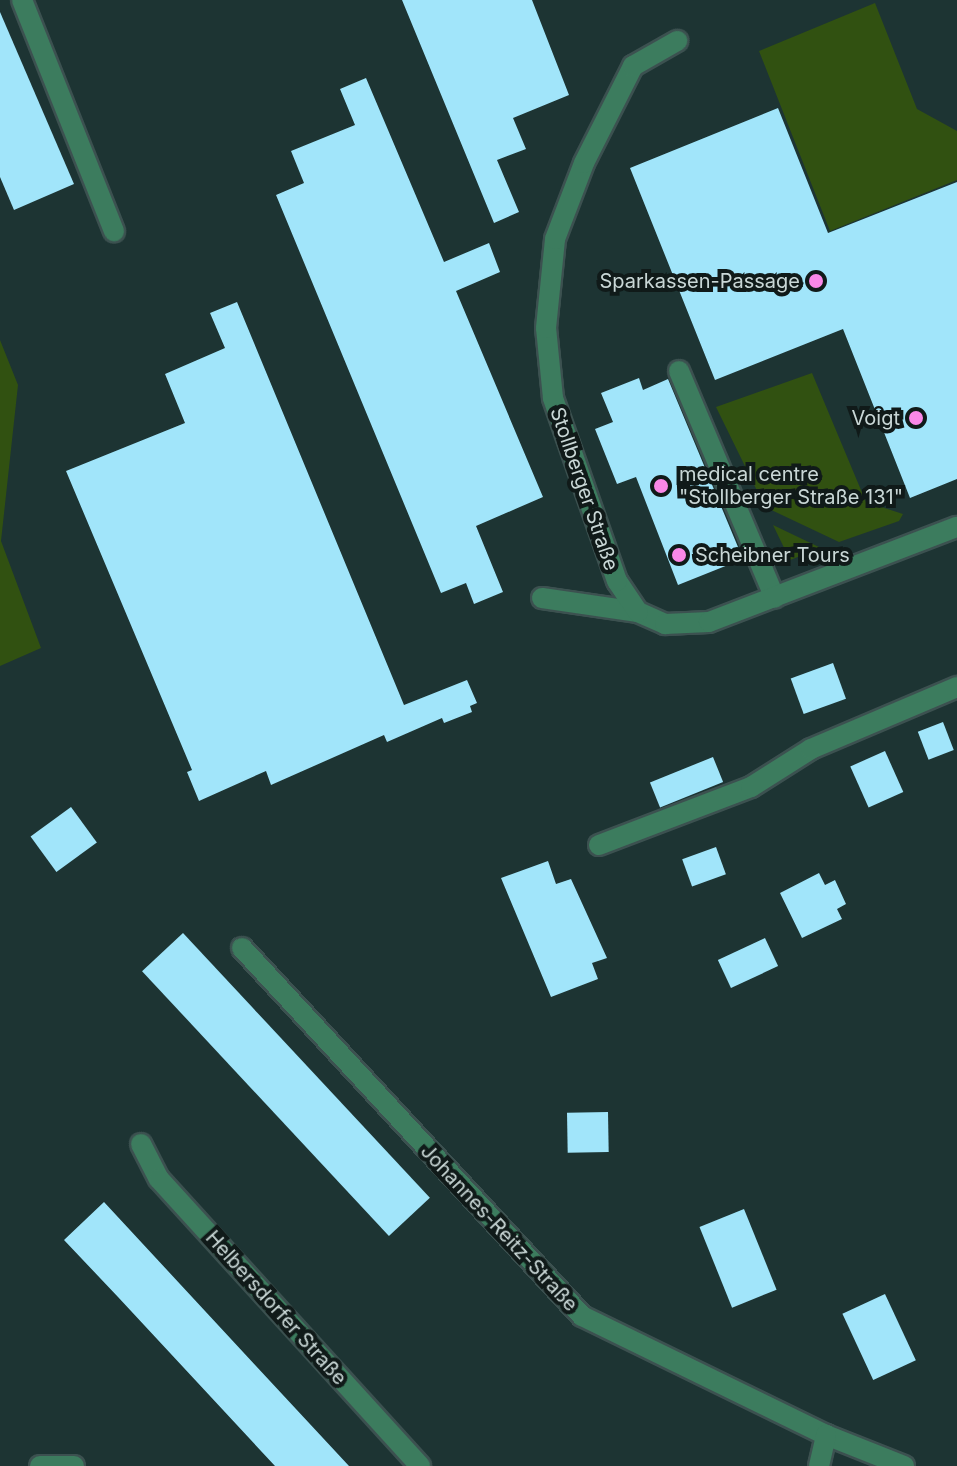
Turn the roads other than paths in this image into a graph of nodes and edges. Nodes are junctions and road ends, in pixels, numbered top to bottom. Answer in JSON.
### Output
{"nodes":[{"id":1,"x":22,"y":0,"type":"edge"},
{"id":2,"x":677,"y":41,"type":"dead end"},
{"id":3,"x":114,"y":231,"type":"dead end"},
{"id":4,"x":679,"y":371,"type":"dead end"},
{"id":5,"x":957,"y":527,"type":"edge"},
{"id":6,"x":542,"y":598,"type":"dead end"},
{"id":7,"x":775,"y":598,"type":"junction"},
{"id":8,"x":638,"y":612,"type":"junction"},
{"id":9,"x":957,"y":687,"type":"edge"},
{"id":10,"x":599,"y":845,"type":"dead end"},
{"id":11,"x":242,"y":948,"type":"dead end"},
{"id":12,"x":141,"y":1144,"type":"dead end"},
{"id":13,"x":826,"y":1435,"type":"junction"},
{"id":14,"x":40,"y":1466,"type":"edge"},
{"id":15,"x":74,"y":1466,"type":"edge"},
{"id":16,"x":420,"y":1466,"type":"edge"},
{"id":17,"x":819,"y":1466,"type":"edge"},
{"id":18,"x":904,"y":1466,"type":"edge"}],
"edges":[{"from":1,"to":3,"type":"street"},
{"from":2,"to":8,"type":"street","name":"Stollberger Straße"},
{"from":4,"to":7,"type":"street"},
{"from":5,"to":7,"type":"street"},
{"from":6,"to":8,"type":"street"},
{"from":7,"to":8,"type":"street"},
{"from":9,"to":10,"type":"street"},
{"from":11,"to":13,"type":"street","name":"Johannes-Reitz-Straße"},
{"from":12,"to":16,"type":"street","name":"Helbersdorfer Straße"},
{"from":13,"to":17,"type":"street"},
{"from":13,"to":18,"type":"street","name":"Johannes-Reitz-Straße"},
{"from":14,"to":15,"type":"street"}]}
